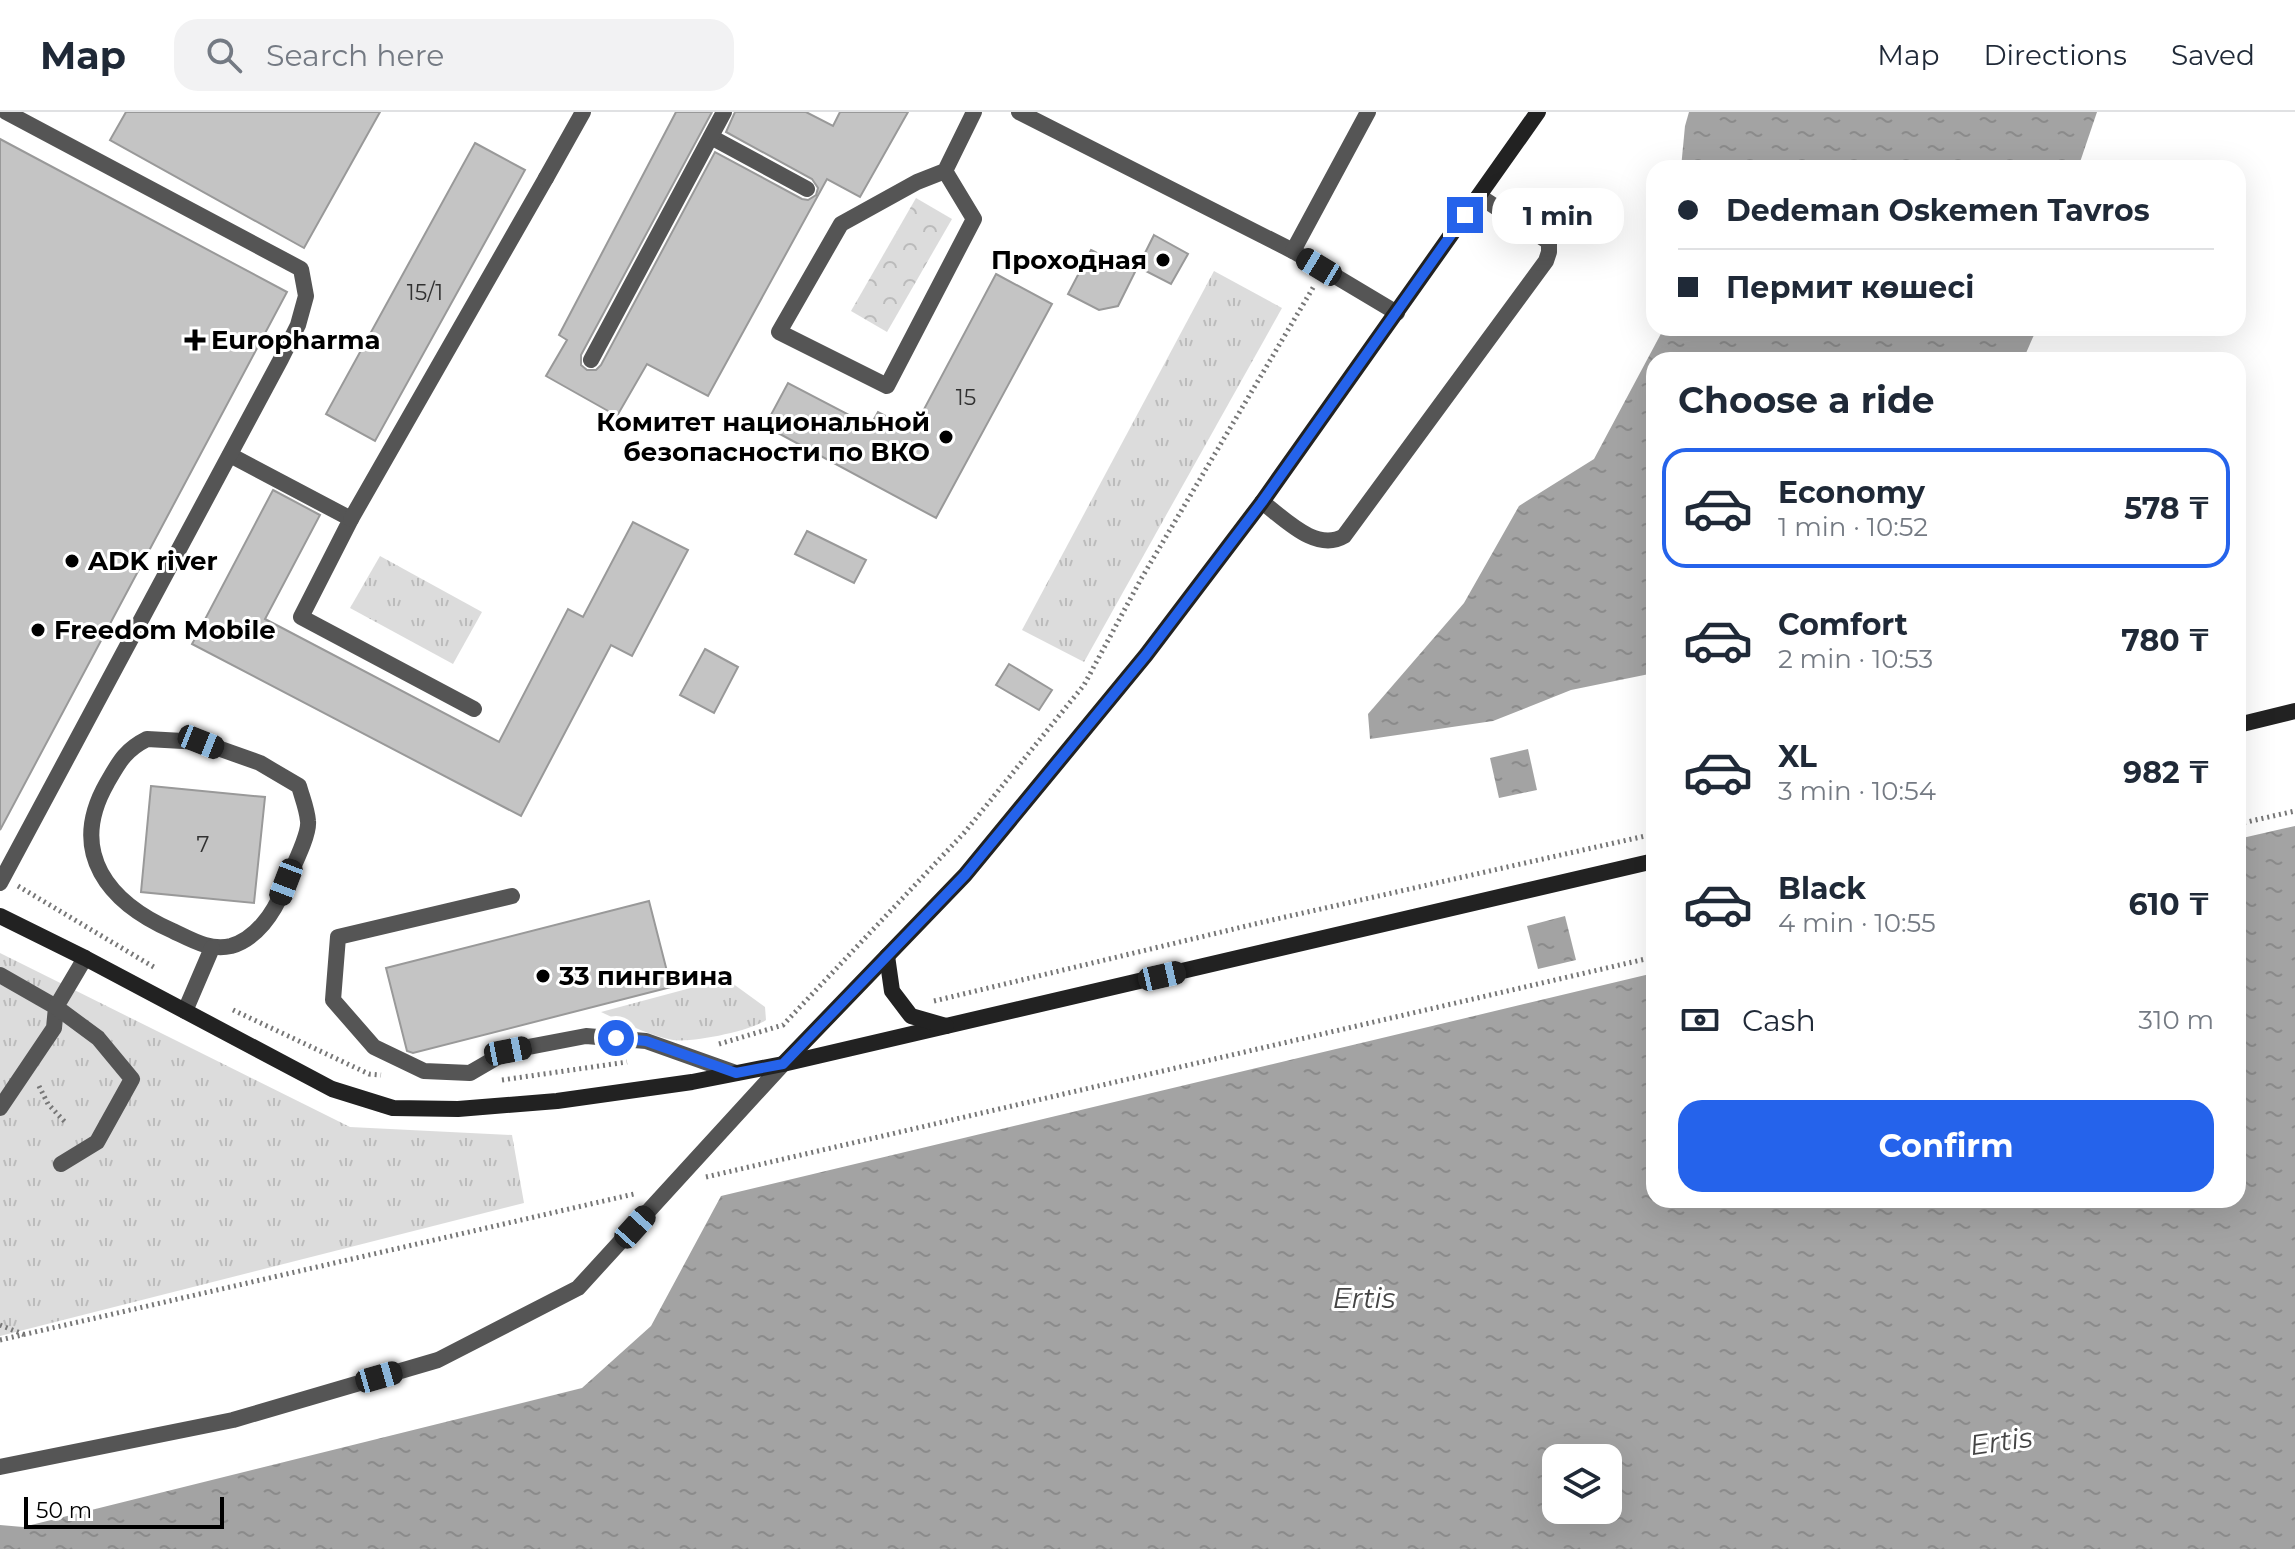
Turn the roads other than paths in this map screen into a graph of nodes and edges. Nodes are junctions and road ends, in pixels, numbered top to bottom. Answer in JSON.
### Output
{"nodes":[{"id":1,"x":6,"y":112,"type":"edge"},
{"id":2,"x":583,"y":112,"type":"edge"},
{"id":3,"x":724,"y":112,"type":"edge"},
{"id":4,"x":974,"y":112,"type":"edge"},
{"id":5,"x":1019,"y":112,"type":"edge"},
{"id":6,"x":1368,"y":112,"type":"edge"},
{"id":7,"x":1538,"y":112,"type":"edge"},
{"id":8,"x":711,"y":137,"type":"junction"},
{"id":9,"x":945,"y":171,"type":"junction"},
{"id":10,"x":807,"y":189,"type":"dead end"},
{"id":11,"x":1479,"y":196,"type":"junction"},
{"id":12,"x":1293,"y":251,"type":"junction"},
{"id":13,"x":1397,"y":313,"type":"junction"},
{"id":14,"x":591,"y":360,"type":"dead end"},
{"id":15,"x":230,"y":455,"type":"junction"},
{"id":16,"x":1262,"y":502,"type":"junction"},
{"id":17,"x":351,"y":519,"type":"junction"},
{"id":18,"x":474,"y":709,"type":"dead end"},
{"id":19,"x":2295,"y":711,"type":"edge"},
{"id":20,"x":2246,"y":723,"type":"edge"},
{"id":21,"x":1646,"y":863,"type":"edge"},
{"id":22,"x":1,"y":880,"type":"edge"},
{"id":23,"x":512,"y":896,"type":"dead end"},
{"id":24,"x":0,"y":916,"type":"edge"},
{"id":25,"x":212,"y":948,"type":"junction"},
{"id":26,"x":887,"y":956,"type":"junction"},
{"id":27,"x":85,"y":958,"type":"junction"},
{"id":28,"x":0,"y":975,"type":"edge"},
{"id":29,"x":56,"y":1007,"type":"junction"},
{"id":30,"x":185,"y":1011,"type":"junction"},
{"id":31,"x":947,"y":1026,"type":"junction"},
{"id":32,"x":783,"y":1064,"type":"junction"},
{"id":33,"x":736,"y":1073,"type":"junction"},
{"id":34,"x":0,"y":1108,"type":"edge"},
{"id":35,"x":61,"y":1164,"type":"dead end"},
{"id":36,"x":0,"y":1467,"type":"edge"}],
"edges":[{"from":1,"to":15,"type":"street"},
{"from":2,"to":17,"type":"street"},
{"from":3,"to":8,"type":"street"},
{"from":4,"to":9,"type":"street"},
{"from":5,"to":12,"type":"street"},
{"from":6,"to":12,"type":"street"},
{"from":7,"to":11,"type":"main road"},
{"from":8,"to":10,"type":"street"},
{"from":8,"to":14,"type":"street"},
{"from":9,"to":9,"type":"street"},
{"from":11,"to":13,"type":"main road"},
{"from":11,"to":16,"type":"street"},
{"from":12,"to":13,"type":"street"},
{"from":13,"to":16,"type":"main road"},
{"from":15,"to":17,"type":"street"},
{"from":15,"to":22,"type":"street"},
{"from":16,"to":26,"type":"main road"},
{"from":17,"to":18,"type":"street"},
{"from":19,"to":20,"type":"main road"},
{"from":21,"to":31,"type":"main road"},
{"from":23,"to":33,"type":"street"},
{"from":24,"to":27,"type":"main road"},
{"from":25,"to":25,"type":"street"},
{"from":25,"to":30,"type":"street"},
{"from":26,"to":31,"type":"main road"},
{"from":26,"to":32,"type":"main road"},
{"from":27,"to":29,"type":"street"},
{"from":27,"to":30,"type":"main road"},
{"from":28,"to":29,"type":"street"},
{"from":29,"to":34,"type":"street"},
{"from":29,"to":35,"type":"street"},
{"from":30,"to":33,"type":"main road"},
{"from":31,"to":32,"type":"main road"},
{"from":32,"to":33,"type":"main road"},
{"from":32,"to":36,"type":"street"}]}
